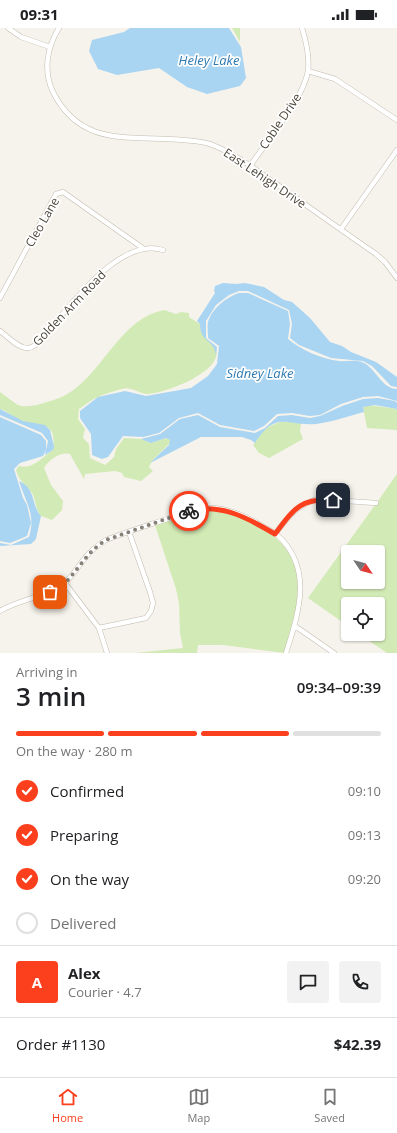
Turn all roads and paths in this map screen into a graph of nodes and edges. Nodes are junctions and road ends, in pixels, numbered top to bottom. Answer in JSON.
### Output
{"nodes":[{"id":1,"x":8,"y":28,"type":"edge"},
{"id":2,"x":59,"y":28,"type":"edge"},
{"id":3,"x":302,"y":28,"type":"edge"},
{"id":4,"x":50,"y":47,"type":"junction"},
{"id":5,"x":308,"y":71,"type":"junction"},
{"id":6,"x":397,"y":120,"type":"edge"},
{"id":7,"x":397,"y":150,"type":"edge"},
{"id":8,"x":250,"y":166,"type":"junction"},
{"id":9,"x":341,"y":229,"type":"junction"},
{"id":10,"x":144,"y":249,"type":"junction"},
{"id":11,"x":163,"y":250,"type":"dead end"},
{"id":12,"x":397,"y":278,"type":"edge"},
{"id":13,"x":0,"y":298,"type":"edge"},
{"id":14,"x":0,"y":331,"type":"edge"},
{"id":15,"x":376,"y":503,"type":"dead end"},
{"id":16,"x":128,"y":532,"type":"junction"},
{"id":17,"x":275,"y":534,"type":"junction"},
{"id":18,"x":65,"y":583,"type":"junction"},
{"id":19,"x":0,"y":611,"type":"edge"},
{"id":20,"x":295,"y":626,"type":"junction"},
{"id":21,"x":99,"y":628,"type":"junction"},
{"id":22,"x":107,"y":653,"type":"edge"},
{"id":23,"x":286,"y":653,"type":"edge"},
{"id":24,"x":334,"y":653,"type":"edge"}],
"edges":[{"from":1,"to":4,"type":"street"},
{"from":2,"to":4,"type":"street"},
{"from":3,"to":5,"type":"street","name":"Coble Drive"},
{"from":4,"to":8,"type":"street","name":"East Lehigh Drive"},
{"from":5,"to":6,"type":"street"},
{"from":5,"to":8,"type":"street","name":"Coble Drive"},
{"from":7,"to":9,"type":"street"},
{"from":8,"to":9,"type":"street","name":"East Lehigh Drive"},
{"from":9,"to":12,"type":"street","name":"East Lehigh Drive"},
{"from":10,"to":11,"type":"street","name":"Golden Arm Road"},
{"from":10,"to":13,"type":"street","name":"Cleo Lane"},
{"from":10,"to":14,"type":"street","name":"Golden Arm Road"},
{"from":15,"to":17,"type":"street"},
{"from":16,"to":17,"type":"street"},
{"from":16,"to":18,"type":"street"},
{"from":16,"to":21,"type":"street"},
{"from":17,"to":20,"type":"street"},
{"from":18,"to":19,"type":"street"},
{"from":18,"to":21,"type":"street"},
{"from":20,"to":23,"type":"street"},
{"from":20,"to":24,"type":"street"},
{"from":21,"to":22,"type":"street"}]}
